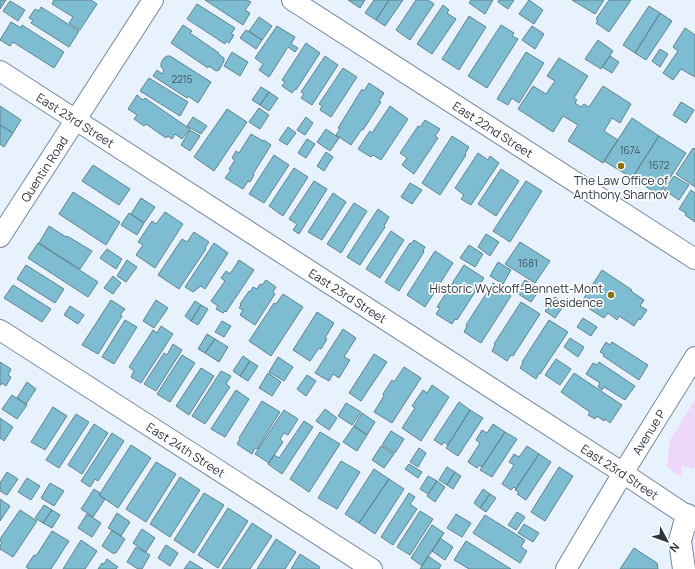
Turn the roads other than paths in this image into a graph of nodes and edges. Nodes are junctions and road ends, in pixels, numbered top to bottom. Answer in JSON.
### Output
{"nodes":[{"id":1,"x":152,"y":0,"type":"edge"},
{"id":2,"x":292,"y":0,"type":"edge"},
{"id":3,"x":0,"y":71,"type":"edge"},
{"id":4,"x":75,"y":120,"type":"junction"},
{"id":5,"x":0,"y":237,"type":"edge"},
{"id":6,"x":695,"y":259,"type":"edge"},
{"id":7,"x":0,"y":330,"type":"edge"},
{"id":8,"x":695,"y":357,"type":"edge"},
{"id":9,"x":623,"y":473,"type":"junction"},
{"id":10,"x":691,"y":518,"type":"edge"},
{"id":11,"x":372,"y":569,"type":"edge"},
{"id":12,"x":566,"y":569,"type":"edge"},
{"id":13,"x":684,"y":569,"type":"edge"}],
"edges":[{"from":1,"to":4,"type":"street","name":"Quentin Road"},
{"from":2,"to":6,"type":"street","name":"East 22nd Street"},
{"from":3,"to":4,"type":"street","name":"East 23rd Street"},
{"from":4,"to":5,"type":"street","name":"Quentin Road"},
{"from":4,"to":9,"type":"street","name":"East 23rd Street"},
{"from":7,"to":11,"type":"street","name":"East 24th Street"},
{"from":8,"to":9,"type":"street","name":"Avenue P"},
{"from":9,"to":10,"type":"street","name":"East 23rd Street"},
{"from":9,"to":12,"type":"street","name":"Avenue P"},
{"from":10,"to":13,"type":"street"}]}
